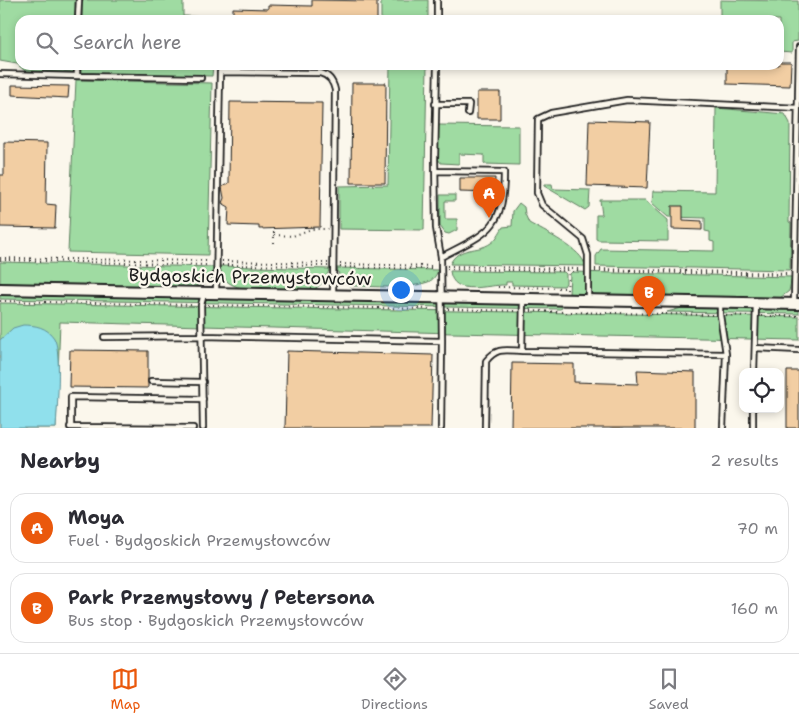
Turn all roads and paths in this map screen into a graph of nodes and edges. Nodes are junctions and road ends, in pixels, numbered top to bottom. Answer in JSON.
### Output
{"nodes":[{"id":1,"x":79,"y":0,"type":"edge"},
{"id":2,"x":437,"y":0,"type":"edge"},
{"id":3,"x":78,"y":15,"type":"edge"},
{"id":4,"x":437,"y":15,"type":"edge"},
{"id":5,"x":799,"y":47,"type":"edge"},
{"id":6,"x":77,"y":70,"type":"edge"},
{"id":7,"x":437,"y":70,"type":"edge"},
{"id":8,"x":0,"y":74,"type":"edge"},
{"id":9,"x":77,"y":76,"type":"junction"},
{"id":10,"x":202,"y":78,"type":"dead end"},
{"id":11,"x":435,"y":104,"type":"junction"},
{"id":12,"x":798,"y":108,"type":"junction"},
{"id":13,"x":468,"y":112,"type":"dead end"},
{"id":14,"x":435,"y":171,"type":"junction"},
{"id":15,"x":274,"y":229,"type":"dead end"},
{"id":16,"x":334,"y":229,"type":"junction"},
{"id":17,"x":274,"y":236,"type":"junction"},
{"id":18,"x":274,"y":243,"type":"dead end"},
{"id":19,"x":797,"y":256,"type":"edge"},
{"id":20,"x":441,"y":257,"type":"junction"},
{"id":21,"x":0,"y":259,"type":"edge"},
{"id":22,"x":217,"y":263,"type":"junction"},
{"id":23,"x":333,"y":265,"type":"junction"},
{"id":24,"x":441,"y":268,"type":"junction"},
{"id":25,"x":588,"y":270,"type":"junction"},
{"id":26,"x":794,"y":274,"type":"junction"},
{"id":27,"x":498,"y":287,"type":"dead end"},
{"id":28,"x":568,"y":288,"type":"dead end"},
{"id":29,"x":0,"y":290,"type":"edge"},
{"id":30,"x":204,"y":292,"type":"junction"},
{"id":31,"x":216,"y":293,"type":"junction"},
{"id":32,"x":333,"y":295,"type":"junction"},
{"id":33,"x":442,"y":298,"type":"junction"},
{"id":34,"x":523,"y":299,"type":"junction"},
{"id":35,"x":588,"y":300,"type":"junction"},
{"id":36,"x":0,"y":301,"type":"edge"},
{"id":37,"x":720,"y":303,"type":"junction"},
{"id":38,"x":756,"y":304,"type":"junction"},
{"id":39,"x":796,"y":304,"type":"edge"},
{"id":40,"x":201,"y":305,"type":"junction"},
{"id":41,"x":442,"y":309,"type":"junction"},
{"id":42,"x":523,"y":311,"type":"junction"},
{"id":43,"x":566,"y":312,"type":"dead end"},
{"id":44,"x":202,"y":336,"type":"junction"},
{"id":45,"x":104,"y":337,"type":"dead end"},
{"id":46,"x":442,"y":341,"type":"junction"},
{"id":47,"x":755,"y":348,"type":"junction"},
{"id":48,"x":799,"y":350,"type":"edge"},
{"id":49,"x":522,"y":351,"type":"junction"},
{"id":50,"x":726,"y":354,"type":"junction"},
{"id":51,"x":754,"y":368,"type":"edge"},
{"id":52,"x":151,"y":381,"type":"dead end"},
{"id":53,"x":203,"y":382,"type":"junction"},
{"id":54,"x":203,"y":399,"type":"junction"},
{"id":55,"x":753,"y":413,"type":"edge"},
{"id":56,"x":70,"y":427,"type":"edge"},
{"id":57,"x":193,"y":428,"type":"edge"},
{"id":58,"x":203,"y":428,"type":"edge"},
{"id":59,"x":441,"y":428,"type":"edge"},
{"id":60,"x":485,"y":428,"type":"edge"},
{"id":61,"x":723,"y":428,"type":"edge"},
{"id":62,"x":753,"y":428,"type":"edge"}],
"edges":[{"from":1,"to":3,"type":"lane"},
{"from":2,"to":4,"type":"lane"},
{"from":5,"to":12,"type":"lane"},
{"from":6,"to":9,"type":"lane"},
{"from":7,"to":11,"type":"lane"},
{"from":8,"to":9,"type":"lane"},
{"from":9,"to":10,"type":"lane"},
{"from":11,"to":13,"type":"lane"},
{"from":11,"to":14,"type":"lane"},
{"from":12,"to":19,"type":"lane"},
{"from":12,"to":25,"type":"lane"},
{"from":14,"to":20,"type":"lane"},
{"from":14,"to":20,"type":"lane"},
{"from":15,"to":17,"type":"path"},
{"from":16,"to":17,"type":"path"},
{"from":16,"to":22,"type":"lane"},
{"from":16,"to":23,"type":"lane"},
{"from":17,"to":18,"type":"path"},
{"from":19,"to":26,"type":"lane"},
{"from":20,"to":24,"type":"lane"},
{"from":21,"to":22,"type":"path"},
{"from":22,"to":23,"type":"path"},
{"from":22,"to":31,"type":"lane"},
{"from":23,"to":24,"type":"path"},
{"from":23,"to":32,"type":"lane"},
{"from":24,"to":25,"type":"path"},
{"from":24,"to":33,"type":"lane"},
{"from":25,"to":26,"type":"path"},
{"from":25,"to":35,"type":"lane"},
{"from":26,"to":39,"type":"lane"},
{"from":27,"to":28,"type":"path"},
{"from":29,"to":30,"type":"street","name":"Bydgoskich Przemysłowców"},
{"from":30,"to":31,"type":"street","name":"Bydgoskich Przemysłowców"},
{"from":30,"to":40,"type":"lane"},
{"from":31,"to":32,"type":"street","name":"Bydgoskich Przemysłowców"},
{"from":32,"to":33,"type":"street","name":"Bydgoskich Przemysłowców"},
{"from":33,"to":34,"type":"street","name":"Bydgoskich Przemysłowców"},
{"from":33,"to":41,"type":"lane"},
{"from":34,"to":35,"type":"street","name":"Bydgoskich Przemysłowców"},
{"from":34,"to":42,"type":"lane"},
{"from":35,"to":37,"type":"street","name":"Bydgoskich Przemysłowców"},
{"from":36,"to":40,"type":"path"},
{"from":37,"to":38,"type":"street","name":"Bydgoskich Przemysłowców"},
{"from":37,"to":50,"type":"lane"},
{"from":38,"to":39,"type":"street","name":"Bydgoskich Przemysłowców"},
{"from":38,"to":47,"type":"lane"},
{"from":40,"to":41,"type":"path"},
{"from":40,"to":44,"type":"lane"},
{"from":41,"to":42,"type":"path"},
{"from":41,"to":46,"type":"lane"},
{"from":42,"to":43,"type":"path"},
{"from":42,"to":49,"type":"lane"},
{"from":44,"to":45,"type":"lane"},
{"from":44,"to":46,"type":"lane"},
{"from":44,"to":53,"type":"lane"},
{"from":46,"to":59,"type":"lane"},
{"from":47,"to":48,"type":"lane"},
{"from":47,"to":51,"type":"lane"},
{"from":49,"to":50,"type":"lane"},
{"from":49,"to":60,"type":"lane"},
{"from":50,"to":61,"type":"lane"},
{"from":52,"to":53,"type":"lane"},
{"from":53,"to":54,"type":"lane"},
{"from":54,"to":56,"type":"lane"},
{"from":54,"to":58,"type":"lane"},
{"from":55,"to":62,"type":"lane"},
{"from":56,"to":57,"type":"lane"}]}
